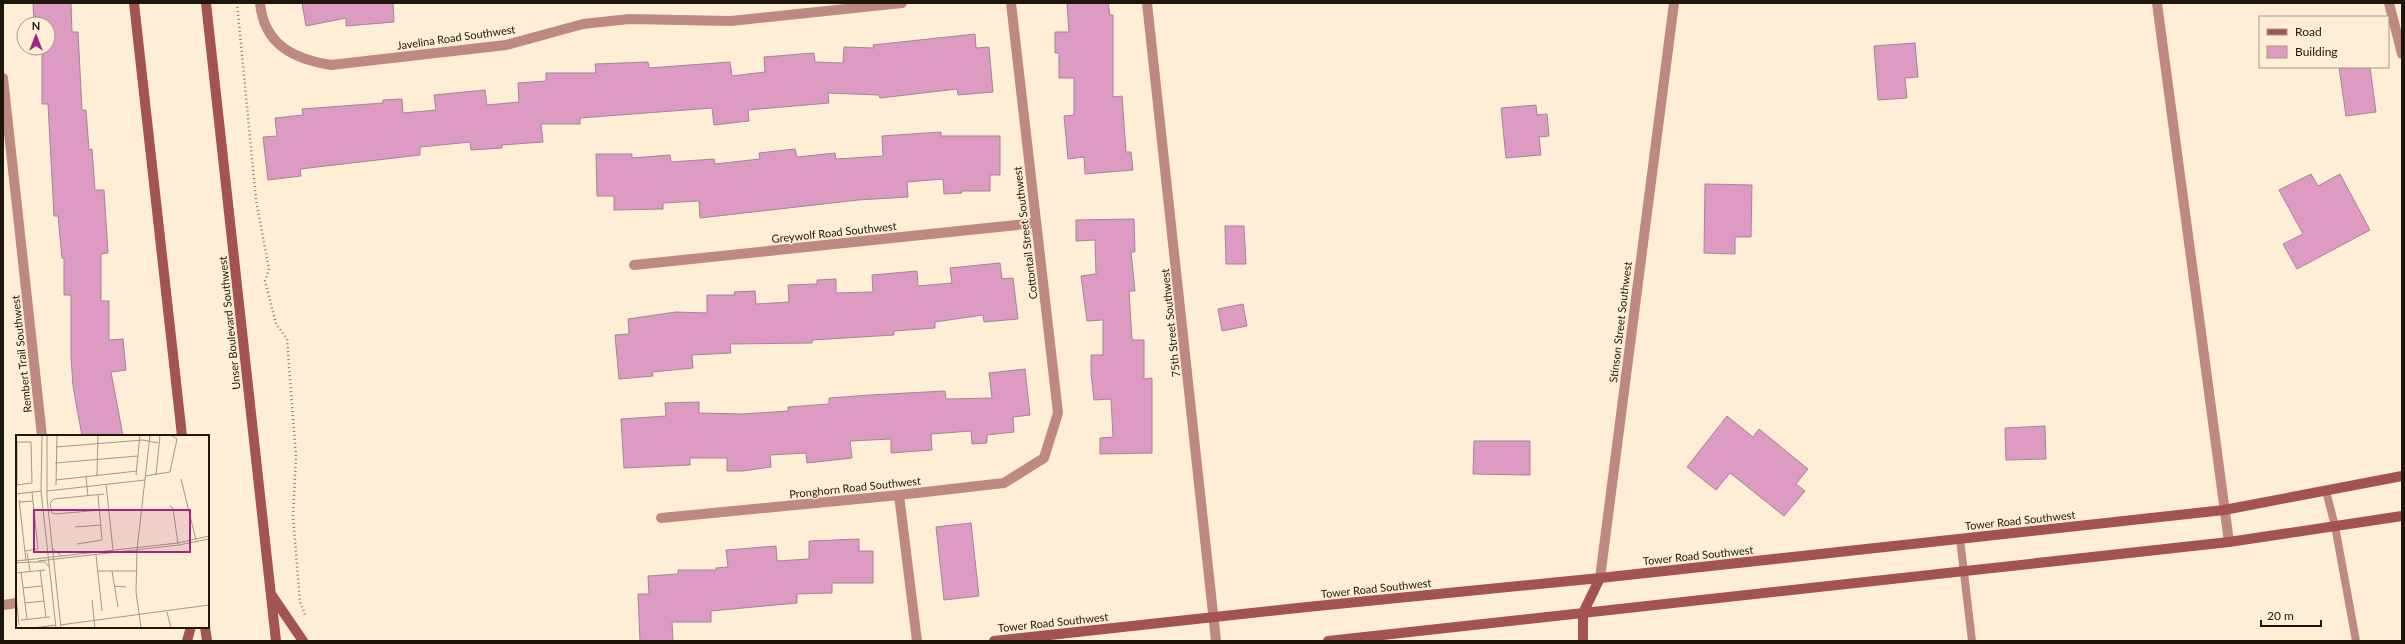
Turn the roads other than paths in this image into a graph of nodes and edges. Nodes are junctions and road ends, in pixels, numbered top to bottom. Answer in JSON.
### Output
{"nodes":[{"id":1,"x":134,"y":3,"type":"edge"},
{"id":2,"x":206,"y":3,"type":"edge"},
{"id":3,"x":260,"y":3,"type":"edge"},
{"id":4,"x":902,"y":3,"type":"edge"},
{"id":5,"x":1011,"y":3,"type":"edge"},
{"id":6,"x":1147,"y":3,"type":"edge"},
{"id":7,"x":1674,"y":3,"type":"edge"},
{"id":8,"x":2157,"y":3,"type":"edge"},
{"id":9,"x":2389,"y":3,"type":"edge"},
{"id":10,"x":2402,"y":54,"type":"edge"},
{"id":11,"x":3,"y":78,"type":"edge"},
{"id":12,"x":1036,"y":223,"type":"junction"},
{"id":13,"x":634,"y":265,"type":"dead end"},
{"id":14,"x":42,"y":435,"type":"edge"},
{"id":15,"x":182,"y":435,"type":"edge"},
{"id":16,"x":1044,"y":458,"type":"joint"},
{"id":17,"x":2402,"y":476,"type":"edge"},
{"id":18,"x":2326,"y":490,"type":"junction"},
{"id":19,"x":899,"y":496,"type":"junction"},
{"id":20,"x":2224,"y":510,"type":"junction"},
{"id":21,"x":2402,"y":516,"type":"edge"},
{"id":22,"x":661,"y":518,"type":"dead end"},
{"id":23,"x":2335,"y":526,"type":"junction"},
{"id":24,"x":1960,"y":539,"type":"junction"},
{"id":25,"x":2229,"y":542,"type":"junction"},
{"id":26,"x":1964,"y":571,"type":"junction"},
{"id":27,"x":1600,"y":578,"type":"junction"},
{"id":28,"x":270,"y":592,"type":"junction"},
{"id":29,"x":16,"y":603,"type":"edge"},
{"id":30,"x":3,"y":605,"type":"edge"},
{"id":31,"x":1583,"y":613,"type":"junction"},
{"id":32,"x":1213,"y":617,"type":"junction"},
{"id":33,"x":191,"y":628,"type":"edge"},
{"id":34,"x":205,"y":628,"type":"edge"},
{"id":35,"x":187,"y":641,"type":"edge"},
{"id":36,"x":206,"y":641,"type":"edge"},
{"id":37,"x":276,"y":641,"type":"edge"},
{"id":38,"x":303,"y":641,"type":"edge"},
{"id":39,"x":917,"y":641,"type":"edge"},
{"id":40,"x":994,"y":641,"type":"edge"},
{"id":41,"x":1216,"y":641,"type":"edge"},
{"id":42,"x":1328,"y":641,"type":"edge"},
{"id":43,"x":1583,"y":641,"type":"edge"},
{"id":44,"x":1972,"y":641,"type":"edge"},
{"id":45,"x":2356,"y":641,"type":"edge"}],
"edges":[{"from":1,"to":15,"type":"street"},
{"from":2,"to":28,"type":"street","name":"Unser Boulevard Southwest"},
{"from":3,"to":4,"type":"street","name":"Javelina Road Southwest"},
{"from":5,"to":12,"type":"street","name":"Cottontail Street Southwest"},
{"from":6,"to":32,"type":"street","name":"75th Street Southwest"},
{"from":7,"to":27,"type":"street","name":"Stinson Street Southwest"},
{"from":8,"to":20,"type":"street"},
{"from":9,"to":10,"type":"street"},
{"from":11,"to":14,"type":"street","name":"Rembert Trail Southwest"},
{"from":12,"to":13,"type":"street","name":"Greywolf Road Southwest"},
{"from":12,"to":16,"type":"street","name":"Cottontail Street Southwest"},
{"from":16,"to":19,"type":"street","name":"Pronghorn Road Southwest"},
{"from":17,"to":18,"type":"street","name":"Tower Road Southwest"},
{"from":18,"to":20,"type":"street","name":"Tower Road Southwest"},
{"from":18,"to":23,"type":"lane"},
{"from":19,"to":22,"type":"street","name":"Pronghorn Road Southwest"},
{"from":19,"to":39,"type":"street"},
{"from":20,"to":24,"type":"street","name":"Tower Road Southwest"},
{"from":20,"to":25,"type":"street"},
{"from":21,"to":23,"type":"street"},
{"from":23,"to":25,"type":"street"},
{"from":23,"to":45,"type":"lane"},
{"from":24,"to":26,"type":"lane"},
{"from":24,"to":27,"type":"street","name":"Tower Road Southwest"},
{"from":25,"to":26,"type":"street"},
{"from":26,"to":31,"type":"street"},
{"from":26,"to":44,"type":"lane"},
{"from":27,"to":31,"type":"street","name":"Stinson Street Southwest"},
{"from":27,"to":32,"type":"street","name":"Tower Road Southwest"},
{"from":28,"to":37,"type":"street","name":"Unser Boulevard Southwest"},
{"from":28,"to":38,"type":"street"},
{"from":29,"to":30,"type":"street"},
{"from":31,"to":42,"type":"street"},
{"from":31,"to":43,"type":"street","name":"Stinson Street Southwest"},
{"from":32,"to":40,"type":"street","name":"Tower Road Southwest"},
{"from":32,"to":41,"type":"street","name":"75th Street Southwest"},
{"from":33,"to":35,"type":"street"},
{"from":34,"to":36,"type":"street"}]}
